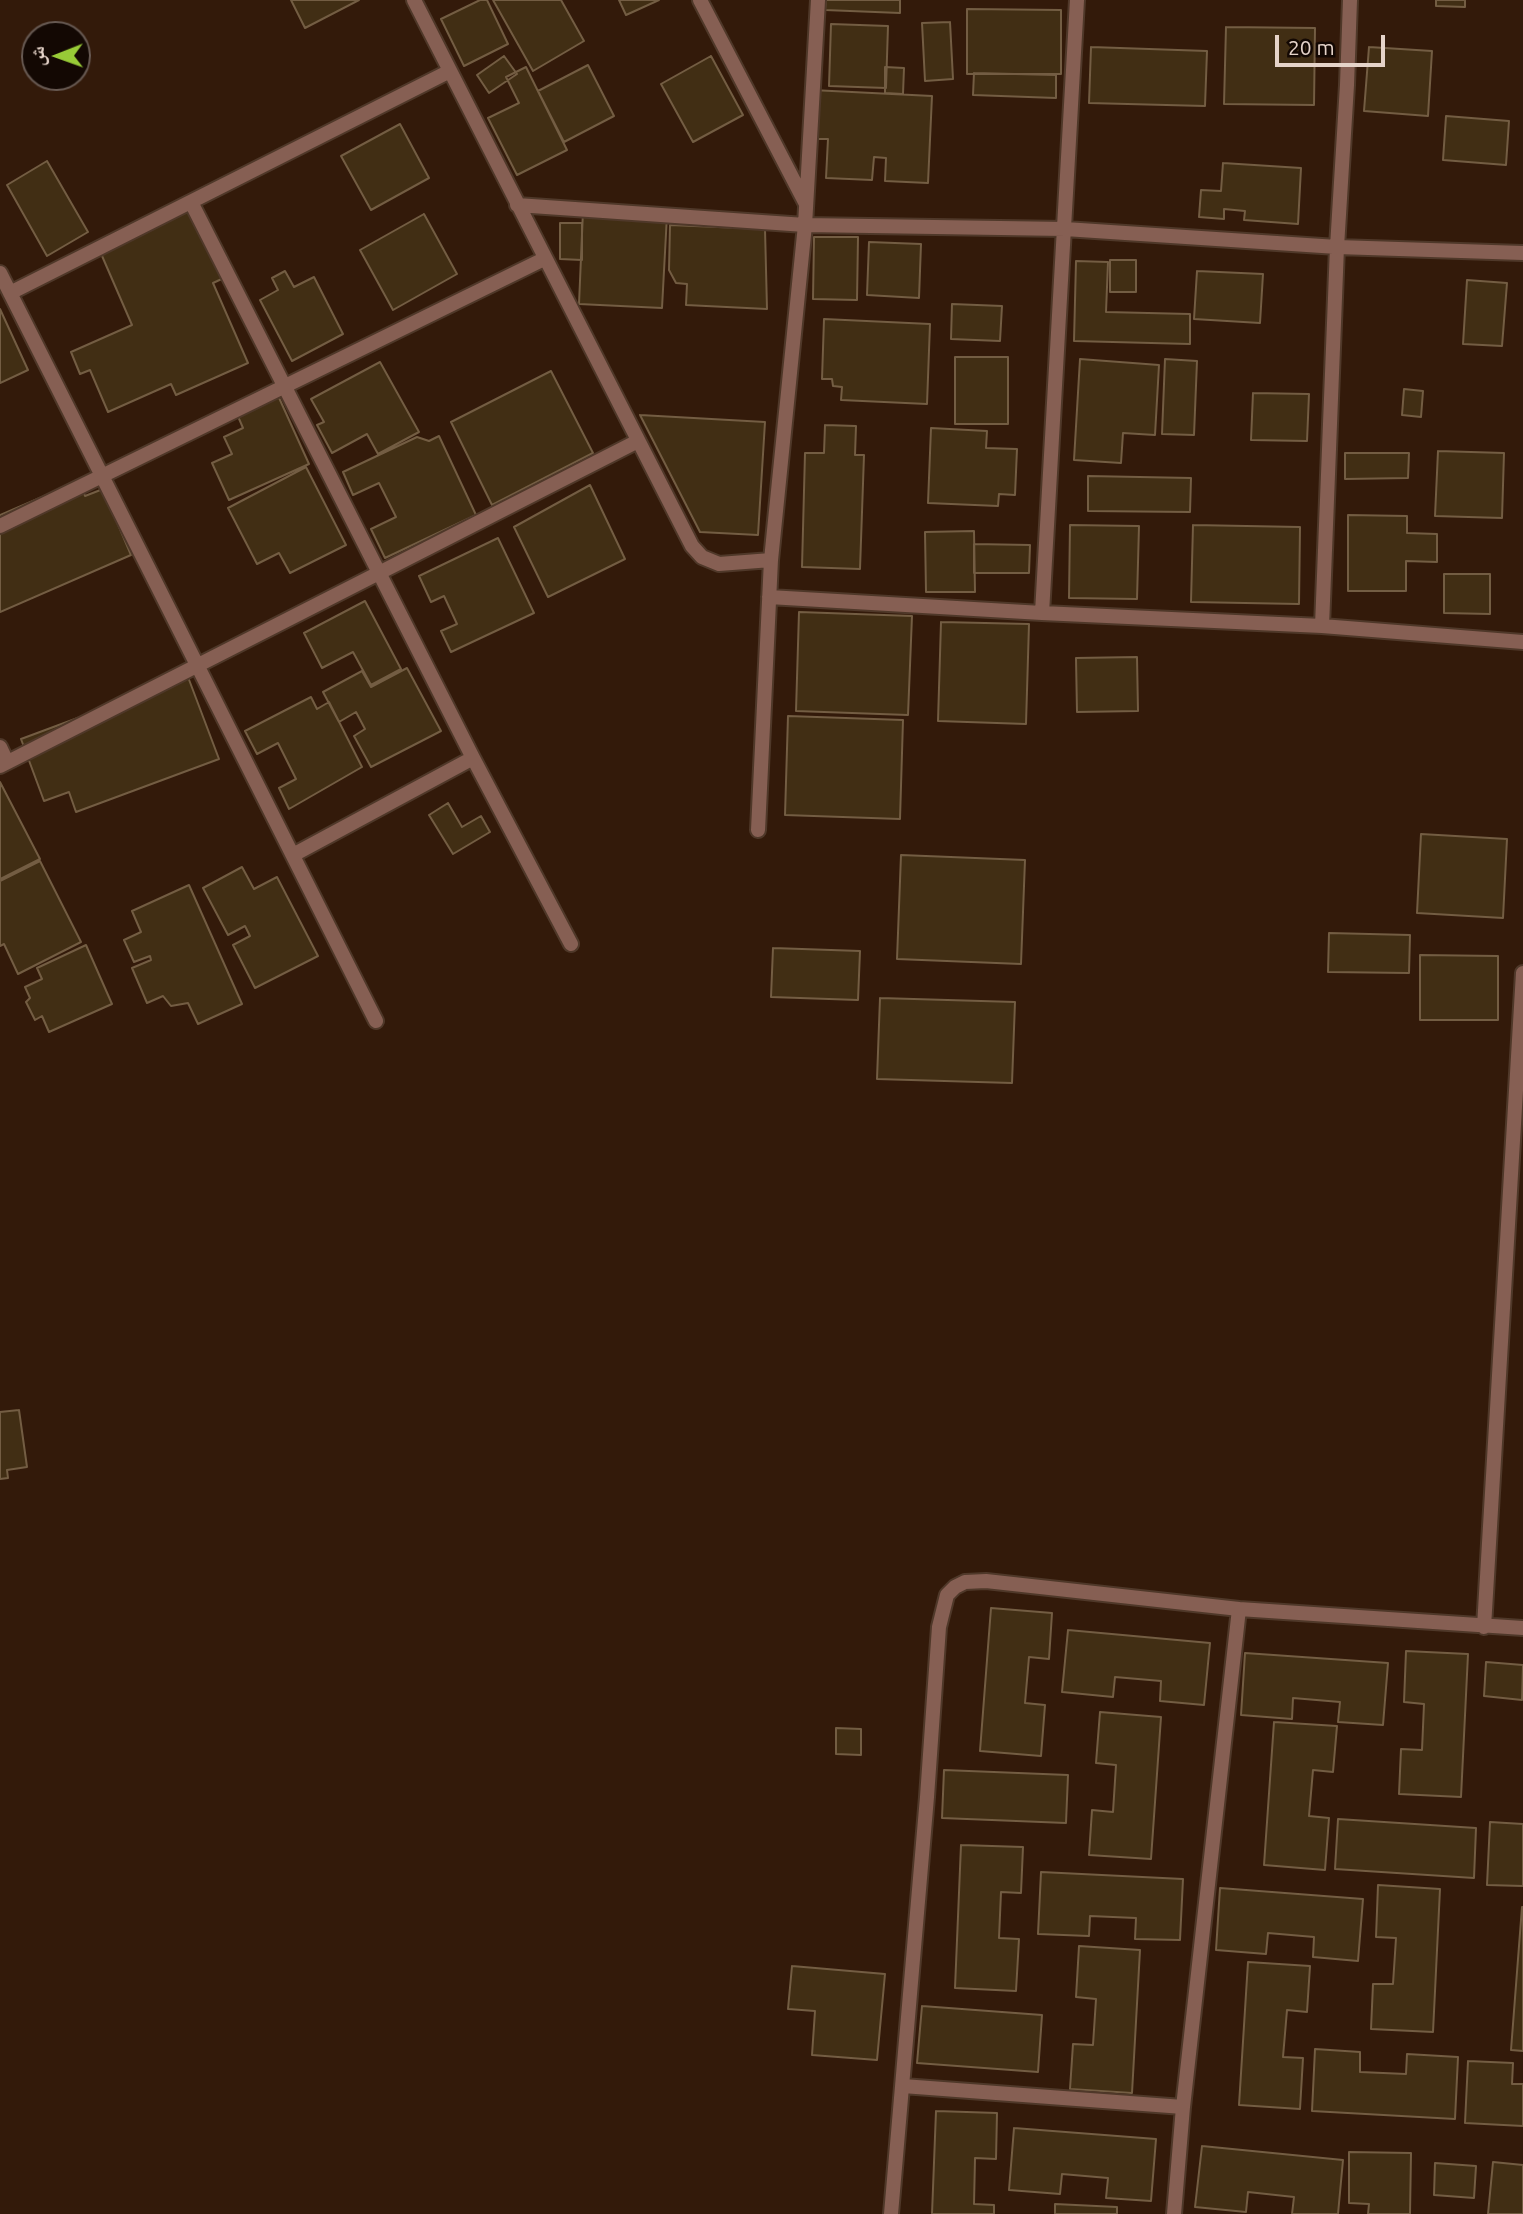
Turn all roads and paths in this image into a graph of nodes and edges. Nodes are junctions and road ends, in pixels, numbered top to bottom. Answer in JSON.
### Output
{"nodes":[{"id":1,"x":414,"y":0,"type":"edge"},
{"id":2,"x":701,"y":0,"type":"edge"},
{"id":3,"x":818,"y":0,"type":"edge"},
{"id":4,"x":1077,"y":0,"type":"edge"},
{"id":5,"x":1350,"y":0,"type":"edge"},
{"id":6,"x":450,"y":71,"type":"junction"},
{"id":7,"x":191,"y":202,"type":"junction"},
{"id":8,"x":517,"y":205,"type":"junction"},
{"id":9,"x":806,"y":206,"type":"junction"},
{"id":10,"x":805,"y":225,"type":"junction"},
{"id":11,"x":1065,"y":229,"type":"junction"},
{"id":12,"x":1337,"y":247,"type":"junction"},
{"id":13,"x":1523,"y":253,"type":"edge"},
{"id":14,"x":544,"y":259,"type":"junction"},
{"id":15,"x":0,"y":273,"type":"edge"},
{"id":16,"x":10,"y":293,"type":"junction"},
{"id":17,"x":284,"y":387,"type":"junction"},
{"id":18,"x":638,"y":441,"type":"junction"},
{"id":19,"x":102,"y":476,"type":"junction"},
{"id":20,"x":0,"y":526,"type":"edge"},
{"id":21,"x":771,"y":560,"type":"junction"},
{"id":22,"x":379,"y":572,"type":"junction"},
{"id":23,"x":769,"y":597,"type":"junction"},
{"id":24,"x":1042,"y":613,"type":"junction"},
{"id":25,"x":1322,"y":626,"type":"junction"},
{"id":26,"x":1523,"y":642,"type":"edge"},
{"id":27,"x":197,"y":665,"type":"junction"},
{"id":28,"x":0,"y":747,"type":"edge"},
{"id":29,"x":473,"y":758,"type":"junction"},
{"id":30,"x":4,"y":764,"type":"edge"},
{"id":31,"x":758,"y":830,"type":"dead end"},
{"id":32,"x":293,"y":855,"type":"junction"},
{"id":33,"x":571,"y":944,"type":"dead end"},
{"id":34,"x":1523,"y":973,"type":"edge"},
{"id":35,"x":376,"y":1021,"type":"dead end"},
{"id":36,"x":1239,"y":1609,"type":"junction"},
{"id":37,"x":1484,"y":1628,"type":"junction"},
{"id":38,"x":1523,"y":1628,"type":"edge"},
{"id":39,"x":903,"y":2086,"type":"junction"},
{"id":40,"x":1183,"y":2107,"type":"junction"},
{"id":41,"x":891,"y":2214,"type":"edge"},
{"id":42,"x":1174,"y":2214,"type":"edge"}],
"edges":[{"from":1,"to":6,"type":"street"},
{"from":2,"to":9,"type":"street"},
{"from":3,"to":9,"type":"street"},
{"from":4,"to":11,"type":"street"},
{"from":5,"to":12,"type":"street"},
{"from":6,"to":7,"type":"street"},
{"from":6,"to":8,"type":"street"},
{"from":7,"to":16,"type":"street"},
{"from":7,"to":17,"type":"street"},
{"from":8,"to":10,"type":"street"},
{"from":8,"to":14,"type":"street"},
{"from":9,"to":10,"type":"street"},
{"from":10,"to":11,"type":"street"},
{"from":10,"to":21,"type":"street"},
{"from":11,"to":12,"type":"street"},
{"from":11,"to":24,"type":"street"},
{"from":12,"to":13,"type":"street"},
{"from":12,"to":25,"type":"street"},
{"from":14,"to":17,"type":"street"},
{"from":14,"to":18,"type":"street"},
{"from":15,"to":16,"type":"street"},
{"from":16,"to":19,"type":"street"},
{"from":17,"to":19,"type":"street"},
{"from":17,"to":22,"type":"street"},
{"from":18,"to":21,"type":"street"},
{"from":18,"to":22,"type":"street"},
{"from":19,"to":20,"type":"street"},
{"from":19,"to":27,"type":"street"},
{"from":21,"to":23,"type":"street"},
{"from":22,"to":27,"type":"street"},
{"from":22,"to":29,"type":"street"},
{"from":23,"to":24,"type":"street"},
{"from":23,"to":31,"type":"street"},
{"from":24,"to":25,"type":"street"},
{"from":25,"to":26,"type":"street"},
{"from":27,"to":30,"type":"street"},
{"from":27,"to":32,"type":"street"},
{"from":28,"to":30,"type":"street"},
{"from":29,"to":32,"type":"street"},
{"from":29,"to":33,"type":"street"},
{"from":32,"to":35,"type":"street"},
{"from":34,"to":37,"type":"street"},
{"from":36,"to":37,"type":"street"},
{"from":36,"to":39,"type":"street"},
{"from":36,"to":40,"type":"street"},
{"from":37,"to":38,"type":"street"},
{"from":39,"to":40,"type":"street"},
{"from":39,"to":41,"type":"street"},
{"from":40,"to":42,"type":"street"}]}
